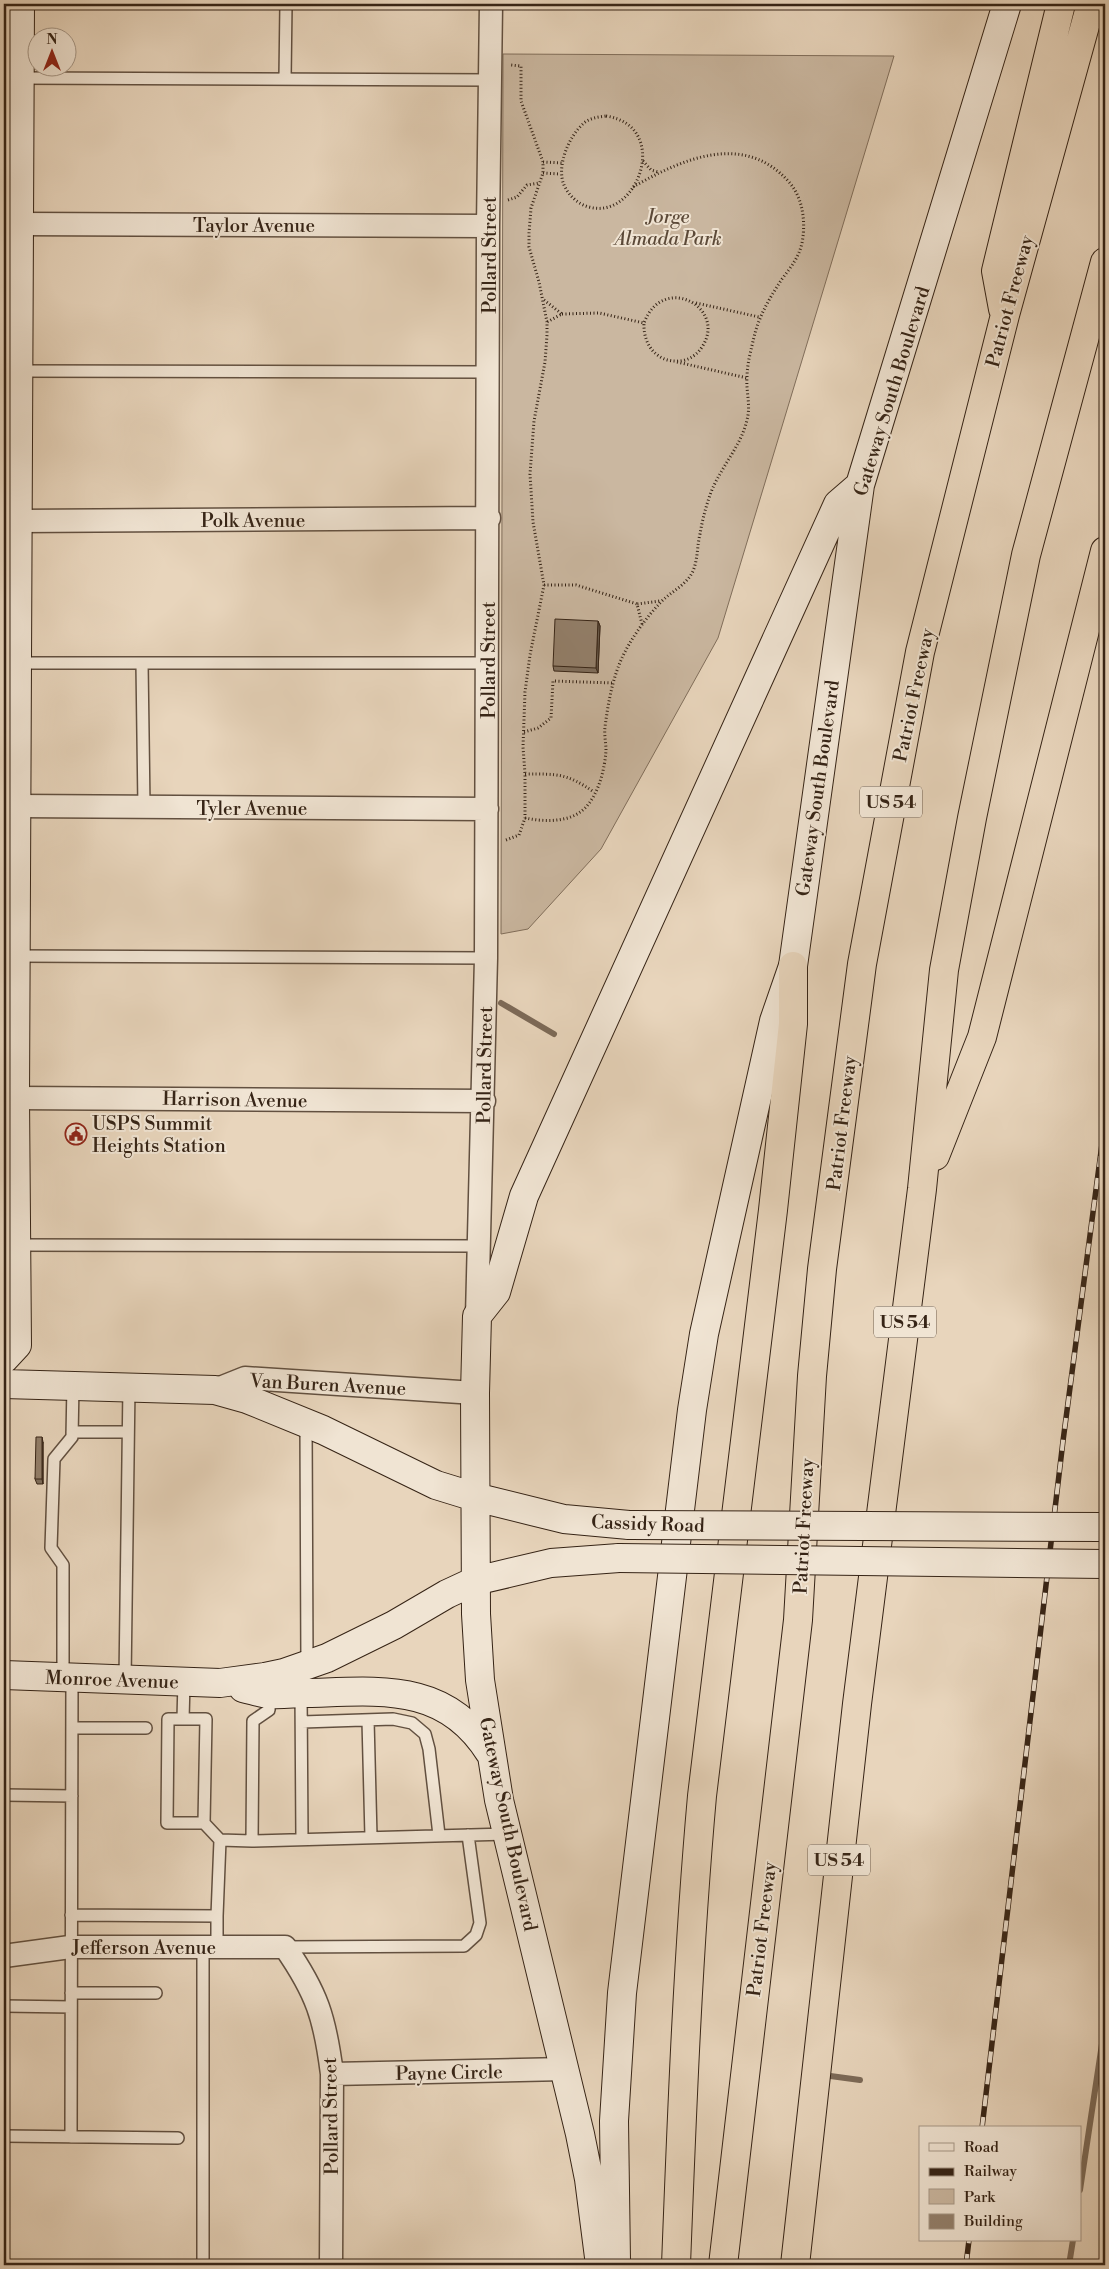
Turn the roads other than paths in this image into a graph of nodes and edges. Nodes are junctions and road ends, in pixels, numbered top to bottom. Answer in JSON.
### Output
{"nodes":[{"id":1,"x":20,"y":4,"type":"edge"},
{"id":2,"x":286,"y":4,"type":"edge"},
{"id":3,"x":491,"y":4,"type":"edge"},
{"id":4,"x":1007,"y":4,"type":"edge"},
{"id":5,"x":1061,"y":4,"type":"edge"},
{"id":6,"x":1091,"y":4,"type":"edge"},
{"id":7,"x":20,"y":78,"type":"junction"},
{"id":8,"x":285,"y":78,"type":"junction"},
{"id":9,"x":491,"y":80,"type":"junction"},
{"id":10,"x":19,"y":224,"type":"junction"},
{"id":11,"x":488,"y":226,"type":"junction"},
{"id":12,"x":1105,"y":262,"type":"edge"},
{"id":13,"x":11,"y":271,"type":"edge"},
{"id":14,"x":1005,"y":315,"type":"junction"},
{"id":15,"x":18,"y":371,"type":"junction"},
{"id":16,"x":488,"y":372,"type":"junction"},
{"id":17,"x":860,"y":485,"type":"junction"},
{"id":18,"x":489,"y":518,"type":"junction"},
{"id":19,"x":11,"y":519,"type":"edge"},
{"id":20,"x":1105,"y":551,"type":"edge"},
{"id":21,"x":17,"y":663,"type":"junction"},
{"id":22,"x":142,"y":663,"type":"junction"},
{"id":23,"x":488,"y":663,"type":"junction"},
{"id":24,"x":16,"y":806,"type":"junction"},
{"id":25,"x":144,"y":807,"type":"junction"},
{"id":26,"x":487,"y":809,"type":"junction"},
{"id":27,"x":4,"y":923,"type":"edge"},
{"id":28,"x":486,"y":958,"type":"junction"},
{"id":29,"x":16,"y":959,"type":"junction"},
{"id":30,"x":793,"y":966,"type":"junction"},
{"id":31,"x":15,"y":1098,"type":"junction"},
{"id":32,"x":484,"y":1101,"type":"junction"},
{"id":33,"x":922,"y":1189,"type":"junction"},
{"id":34,"x":16,"y":1246,"type":"junction"},
{"id":35,"x":479,"y":1246,"type":"junction"},
{"id":36,"x":477,"y":1316,"type":"junction"},
{"id":37,"x":4,"y":1359,"type":"edge"},
{"id":38,"x":4,"y":1384,"type":"edge"},
{"id":39,"x":73,"y":1386,"type":"junction"},
{"id":40,"x":129,"y":1386,"type":"junction"},
{"id":41,"x":215,"y":1390,"type":"junction"},
{"id":42,"x":475,"y":1393,"type":"junction"},
{"id":43,"x":306,"y":1423,"type":"junction"},
{"id":44,"x":72,"y":1432,"type":"junction"},
{"id":45,"x":128,"y":1432,"type":"junction"},
{"id":46,"x":475,"y":1497,"type":"junction"},
{"id":47,"x":1105,"y":1527,"type":"edge"},
{"id":48,"x":1105,"y":1564,"type":"edge"},
{"id":49,"x":475,"y":1580,"type":"junction"},
{"id":50,"x":307,"y":1665,"type":"junction"},
{"id":51,"x":4,"y":1675,"type":"edge"},
{"id":52,"x":67,"y":1678,"type":"junction"},
{"id":53,"x":125,"y":1680,"type":"junction"},
{"id":54,"x":184,"y":1682,"type":"junction"},
{"id":55,"x":220,"y":1683,"type":"junction"},
{"id":56,"x":301,"y":1693,"type":"junction"},
{"id":57,"x":270,"y":1694,"type":"junction"},
{"id":58,"x":183,"y":1718,"type":"junction"},
{"id":59,"x":368,"y":1720,"type":"junction"},
{"id":60,"x":302,"y":1722,"type":"junction"},
{"id":61,"x":72,"y":1728,"type":"junction"},
{"id":62,"x":146,"y":1728,"type":"dead end"},
{"id":63,"x":492,"y":1756,"type":"junction"},
{"id":64,"x":4,"y":1795,"type":"edge"},
{"id":65,"x":72,"y":1796,"type":"junction"},
{"id":66,"x":204,"y":1823,"type":"junction"},
{"id":67,"x":507,"y":1834,"type":"junction"},
{"id":68,"x":439,"y":1835,"type":"junction"},
{"id":69,"x":468,"y":1835,"type":"junction"},
{"id":70,"x":371,"y":1837,"type":"junction"},
{"id":71,"x":302,"y":1839,"type":"junction"},
{"id":72,"x":220,"y":1840,"type":"junction"},
{"id":73,"x":252,"y":1841,"type":"junction"},
{"id":74,"x":71,"y":1915,"type":"junction"},
{"id":75,"x":217,"y":1916,"type":"junction"},
{"id":76,"x":70,"y":1946,"type":"junction"},
{"id":77,"x":210,"y":1947,"type":"junction"},
{"id":78,"x":285,"y":1947,"type":"junction"},
{"id":79,"x":4,"y":1956,"type":"edge"},
{"id":80,"x":71,"y":1993,"type":"junction"},
{"id":81,"x":156,"y":1993,"type":"dead end"},
{"id":82,"x":4,"y":2006,"type":"edge"},
{"id":83,"x":71,"y":2007,"type":"junction"},
{"id":84,"x":565,"y":2069,"type":"junction"},
{"id":85,"x":332,"y":2074,"type":"junction"},
{"id":86,"x":4,"y":2136,"type":"edge"},
{"id":87,"x":71,"y":2137,"type":"junction"},
{"id":88,"x":178,"y":2138,"type":"dead end"},
{"id":89,"x":203,"y":2265,"type":"edge"},
{"id":90,"x":331,"y":2265,"type":"edge"},
{"id":91,"x":600,"y":2265,"type":"edge"},
{"id":92,"x":614,"y":2265,"type":"edge"},
{"id":93,"x":676,"y":2265,"type":"edge"},
{"id":94,"x":723,"y":2265,"type":"edge"},
{"id":95,"x":795,"y":2265,"type":"edge"}],
"edges":[{"from":1,"to":7,"type":"main road"},
{"from":2,"to":8,"type":"lane"},
{"from":3,"to":9,"type":"street","name":"Pollard Street"},
{"from":4,"to":17,"type":"main road","name":"Gateway South Boulevard"},
{"from":5,"to":14,"type":"highway"},
{"from":6,"to":14,"type":"highway","name":"Patriot Freeway","number":"US 54"},
{"from":7,"to":8,"type":"lane"},
{"from":7,"to":10,"type":"main road"},
{"from":8,"to":9,"type":"lane"},
{"from":9,"to":11,"type":"street","name":"Pollard Street"},
{"from":10,"to":11,"type":"street","name":"Taylor Avenue"},
{"from":10,"to":13,"type":"main road"},
{"from":11,"to":16,"type":"street","name":"Pollard Street"},
{"from":12,"to":33,"type":"highway","number":"US 54"},
{"from":13,"to":15,"type":"main road"},
{"from":14,"to":94,"type":"highway","name":"Patriot Freeway","number":"US 54"},
{"from":15,"to":16,"type":"lane"},
{"from":15,"to":19,"type":"main road"},
{"from":16,"to":18,"type":"street","name":"Pollard Street"},
{"from":17,"to":30,"type":"main road","name":"Gateway South Boulevard"},
{"from":17,"to":36,"type":"main road"},
{"from":18,"to":19,"type":"street","name":"Polk Avenue"},
{"from":18,"to":23,"type":"street","name":"Pollard Street"},
{"from":19,"to":21,"type":"main road"},
{"from":20,"to":33,"type":"highway"},
{"from":21,"to":22,"type":"lane"},
{"from":21,"to":24,"type":"main road"},
{"from":22,"to":23,"type":"lane"},
{"from":22,"to":25,"type":"lane"},
{"from":23,"to":26,"type":"street","name":"Pollard Street"},
{"from":24,"to":25,"type":"street","name":"Tyler Avenue"},
{"from":24,"to":29,"type":"main road"},
{"from":25,"to":26,"type":"street","name":"Tyler Avenue"},
{"from":26,"to":28,"type":"street","name":"Pollard Street"},
{"from":27,"to":29,"type":"main road"},
{"from":28,"to":29,"type":"lane"},
{"from":28,"to":32,"type":"street","name":"Pollard Street"},
{"from":29,"to":31,"type":"main road"},
{"from":30,"to":92,"type":"main road","name":"Gateway South Boulevard"},
{"from":30,"to":93,"type":"highway"},
{"from":31,"to":32,"type":"street","name":"Harrison Avenue"},
{"from":31,"to":34,"type":"main road"},
{"from":32,"to":35,"type":"street","name":"Pollard Street"},
{"from":33,"to":95,"type":"highway","number":"US 54"},
{"from":34,"to":35,"type":"lane"},
{"from":34,"to":37,"type":"main road"},
{"from":35,"to":36,"type":"street","name":"Pollard Street"},
{"from":36,"to":42,"type":"main road","name":"Gateway South Boulevard"},
{"from":38,"to":39,"type":"main road","name":"Van Buren Avenue"},
{"from":39,"to":40,"type":"main road","name":"Van Buren Avenue"},
{"from":39,"to":44,"type":"lane"},
{"from":40,"to":41,"type":"main road","name":"Van Buren Avenue"},
{"from":40,"to":45,"type":"lane"},
{"from":41,"to":42,"type":"street","name":"Van Buren Avenue"},
{"from":41,"to":43,"type":"main road","name":"Cassidy Road"},
{"from":42,"to":46,"type":"main road","name":"Gateway South Boulevard"},
{"from":43,"to":46,"type":"main road","name":"Cassidy Road"},
{"from":43,"to":50,"type":"lane"},
{"from":44,"to":45,"type":"lane"},
{"from":44,"to":52,"type":"lane"},
{"from":45,"to":53,"type":"lane"},
{"from":46,"to":47,"type":"main road","name":"Cassidy Road","bridge":true},
{"from":46,"to":49,"type":"main road","name":"Gateway South Boulevard"},
{"from":48,"to":49,"type":"main road","name":"Cassidy Road","bridge":true},
{"from":49,"to":50,"type":"main road","name":"Cassidy Road"},
{"from":49,"to":63,"type":"main road","name":"Gateway South Boulevard"},
{"from":50,"to":55,"type":"main road","name":"Cassidy Road"},
{"from":51,"to":52,"type":"main road","name":"Monroe Avenue"},
{"from":52,"to":53,"type":"main road","name":"Monroe Avenue"},
{"from":52,"to":61,"type":"lane"},
{"from":53,"to":54,"type":"main road","name":"Monroe Avenue"},
{"from":54,"to":55,"type":"main road","name":"Monroe Avenue"},
{"from":54,"to":58,"type":"lane"},
{"from":55,"to":57,"type":"main road"},
{"from":56,"to":57,"type":"main road"},
{"from":56,"to":60,"type":"lane"},
{"from":56,"to":63,"type":"main road"},
{"from":57,"to":73,"type":"lane"},
{"from":58,"to":66,"type":"lane"},
{"from":58,"to":66,"type":"lane"},
{"from":59,"to":60,"type":"lane"},
{"from":59,"to":68,"type":"lane"},
{"from":59,"to":70,"type":"lane"},
{"from":60,"to":71,"type":"lane"},
{"from":61,"to":62,"type":"lane"},
{"from":61,"to":65,"type":"lane"},
{"from":63,"to":67,"type":"main road","name":"Gateway South Boulevard"},
{"from":64,"to":65,"type":"lane"},
{"from":65,"to":74,"type":"lane"},
{"from":66,"to":72,"type":"lane"},
{"from":67,"to":69,"type":"lane"},
{"from":67,"to":84,"type":"main road","name":"Gateway South Boulevard"},
{"from":68,"to":69,"type":"lane"},
{"from":68,"to":70,"type":"lane"},
{"from":69,"to":78,"type":"lane"},
{"from":70,"to":71,"type":"lane"},
{"from":71,"to":73,"type":"lane"},
{"from":72,"to":73,"type":"lane"},
{"from":72,"to":75,"type":"lane"},
{"from":74,"to":75,"type":"lane"},
{"from":74,"to":76,"type":"lane"},
{"from":75,"to":77,"type":"lane"},
{"from":76,"to":77,"type":"street","name":"Jefferson Avenue"},
{"from":76,"to":79,"type":"street","name":"Jefferson Avenue"},
{"from":76,"to":80,"type":"lane"},
{"from":77,"to":78,"type":"street","name":"Jefferson Avenue"},
{"from":77,"to":89,"type":"lane"},
{"from":78,"to":85,"type":"street","name":"Pollard Street"},
{"from":80,"to":81,"type":"lane"},
{"from":80,"to":83,"type":"lane"},
{"from":82,"to":83,"type":"lane"},
{"from":83,"to":87,"type":"lane"},
{"from":84,"to":85,"type":"street","name":"Payne Circle"},
{"from":84,"to":91,"type":"main road","name":"Gateway South Boulevard"},
{"from":85,"to":90,"type":"street","name":"Pollard Street"},
{"from":86,"to":87,"type":"lane"},
{"from":87,"to":88,"type":"lane"}]}
